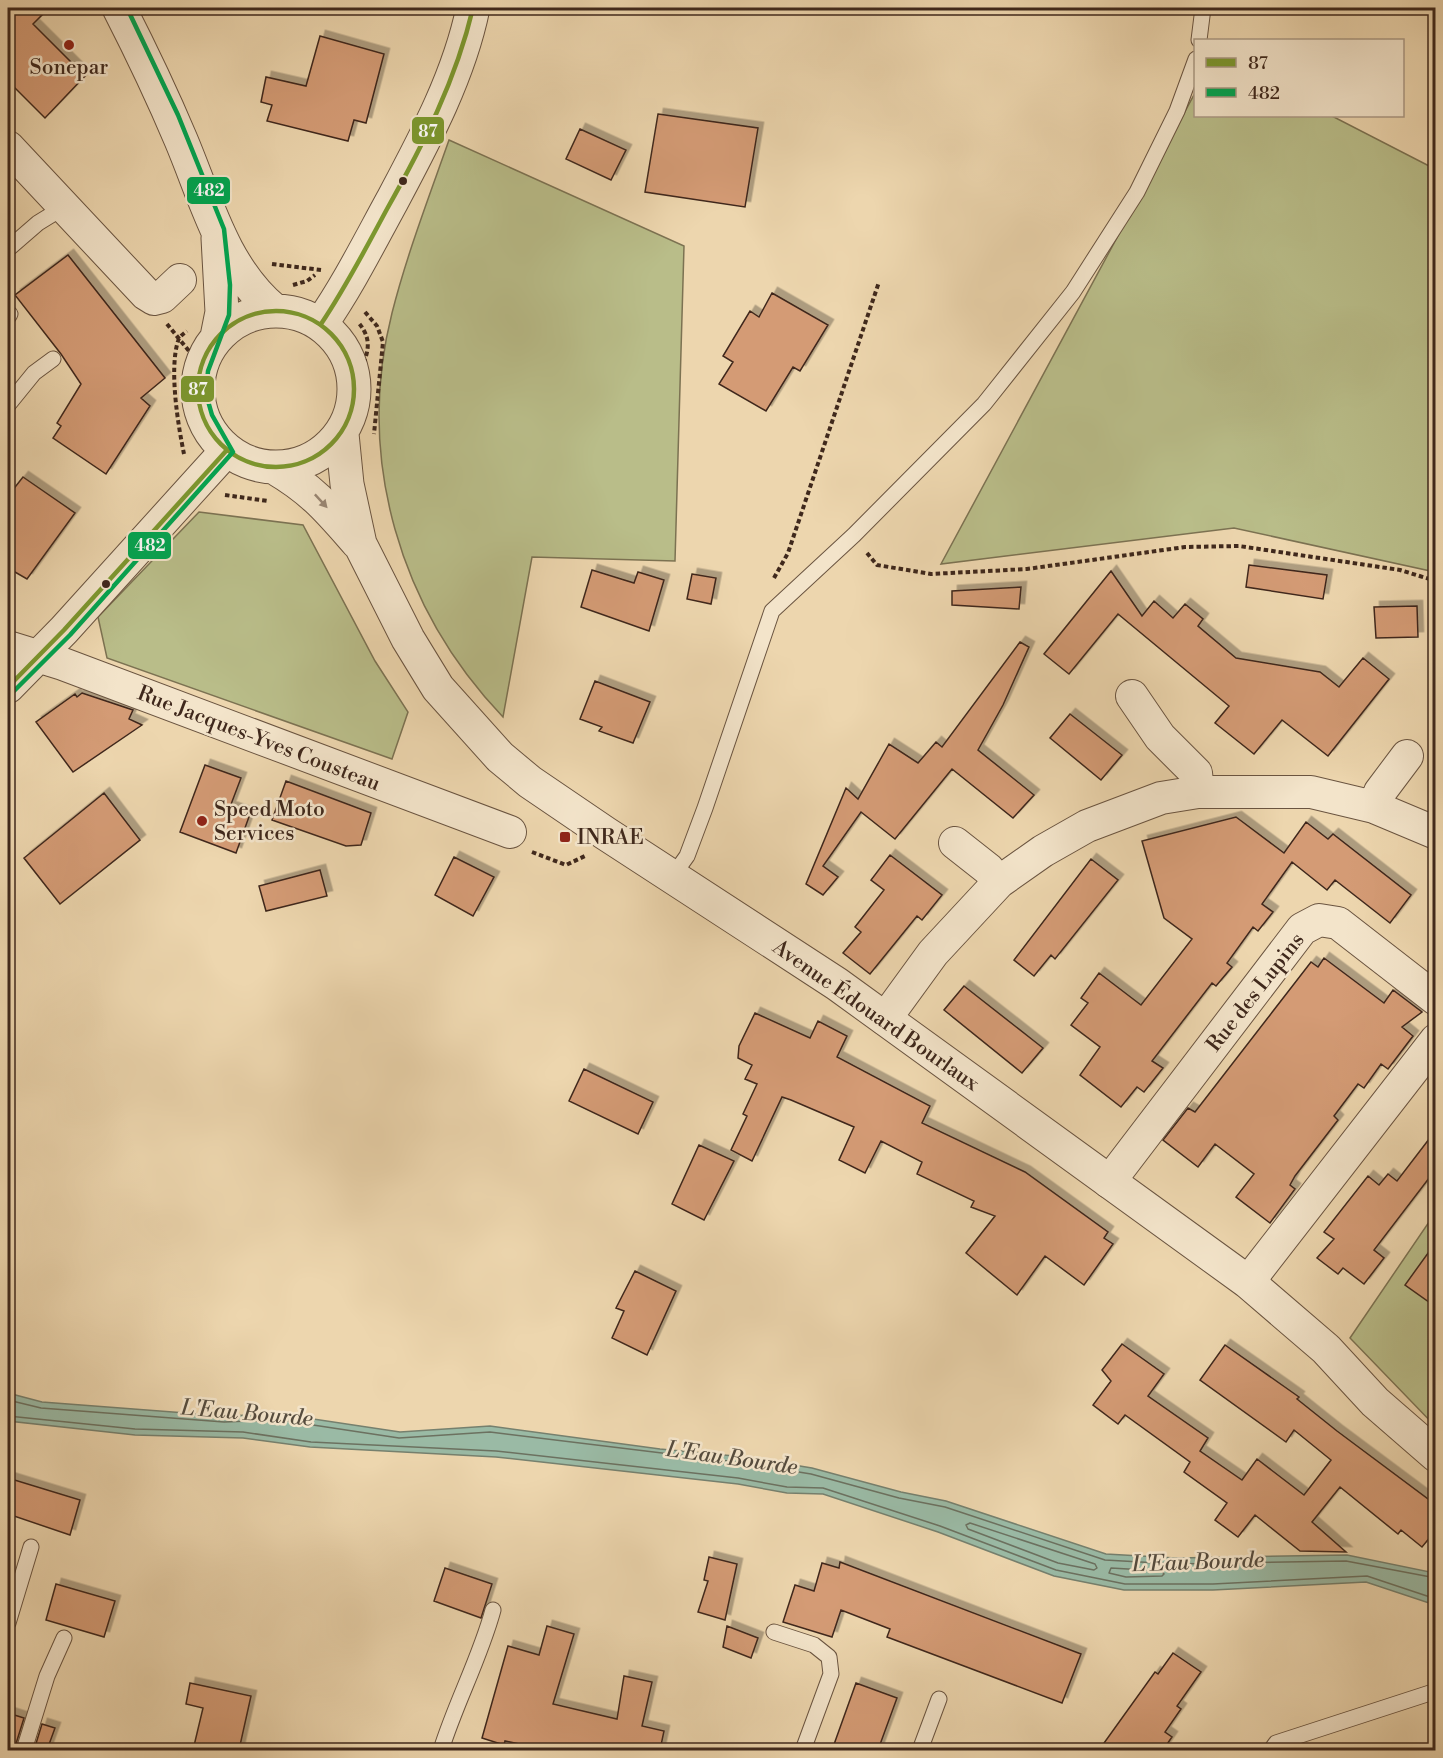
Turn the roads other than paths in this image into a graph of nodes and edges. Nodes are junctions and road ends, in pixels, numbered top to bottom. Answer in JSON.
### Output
{"nodes":[{"id":1,"x":119,"y":8,"type":"edge"},
{"id":2,"x":473,"y":8,"type":"edge"},
{"id":3,"x":1203,"y":8,"type":"edge"},
{"id":4,"x":1199,"y":39,"type":"edge"},
{"id":5,"x":1194,"y":64,"type":"edge"},
{"id":6,"x":8,"y":147,"type":"edge"},
{"id":7,"x":64,"y":207,"type":"junction"},
{"id":8,"x":218,"y":233,"type":"junction"},
{"id":9,"x":8,"y":249,"type":"edge"},
{"id":10,"x":180,"y":280,"type":"dead end"},
{"id":11,"x":274,"y":310,"type":"junction"},
{"id":12,"x":321,"y":324,"type":"junction"},
{"id":13,"x":204,"y":332,"type":"junction"},
{"id":14,"x":53,"y":359,"type":"dead end"},
{"id":15,"x":8,"y":405,"type":"edge"},
{"id":16,"x":342,"y":434,"type":"junction"},
{"id":17,"x":226,"y":451,"type":"junction"},
{"id":18,"x":275,"y":468,"type":"junction"},
{"id":19,"x":360,"y":544,"type":"junction"},
{"id":20,"x":8,"y":647,"type":"edge"},
{"id":21,"x":38,"y":657,"type":"junction"},
{"id":22,"x":8,"y":687,"type":"edge"},
{"id":23,"x":1132,"y":696,"type":"dead end"},
{"id":24,"x":1407,"y":756,"type":"dead end"},
{"id":25,"x":1198,"y":792,"type":"junction"},
{"id":26,"x":1374,"y":807,"type":"junction"},
{"id":27,"x":510,"y":832,"type":"road end"},
{"id":28,"x":1436,"y":833,"type":"edge"},
{"id":29,"x":956,"y":843,"type":"dead end"},
{"id":30,"x":672,"y":877,"type":"junction"},
{"id":31,"x":999,"y":882,"type":"junction"},
{"id":32,"x":1436,"y":999,"type":"edge"},
{"id":33,"x":885,"y":1018,"type":"junction"},
{"id":34,"x":1436,"y":1040,"type":"edge"},
{"id":35,"x":1109,"y":1182,"type":"junction"},
{"id":36,"x":1248,"y":1282,"type":"junction"},
{"id":37,"x":1436,"y":1455,"type":"edge"},
{"id":38,"x":31,"y":1547,"type":"dead end"},
{"id":39,"x":493,"y":1610,"type":"dead end"},
{"id":40,"x":8,"y":1623,"type":"edge"},
{"id":41,"x":774,"y":1632,"type":"dead end"},
{"id":42,"x":64,"y":1638,"type":"dead end"},
{"id":43,"x":1436,"y":1691,"type":"edge"},
{"id":44,"x":939,"y":1699,"type":"dead end"},
{"id":45,"x":24,"y":1750,"type":"edge"},
{"id":46,"x":441,"y":1750,"type":"edge"},
{"id":47,"x":803,"y":1750,"type":"edge"},
{"id":48,"x":920,"y":1750,"type":"edge"},
{"id":49,"x":1271,"y":1750,"type":"edge"}],
"edges":[{"from":1,"to":8,"type":"street"},
{"from":2,"to":12,"type":"street"},
{"from":3,"to":4,"type":"lane"},
{"from":5,"to":30,"type":"lane"},
{"from":6,"to":7,"type":"street"},
{"from":7,"to":9,"type":"lane"},
{"from":7,"to":10,"type":"street"},
{"from":8,"to":11,"type":"street"},
{"from":8,"to":13,"type":"street"},
{"from":11,"to":12,"type":"street"},
{"from":11,"to":13,"type":"street"},
{"from":12,"to":16,"type":"street"},
{"from":13,"to":17,"type":"street"},
{"from":14,"to":15,"type":"lane"},
{"from":16,"to":18,"type":"street"},
{"from":16,"to":19,"type":"street","name":"Avenue Édouard Bourlaux"},
{"from":17,"to":18,"type":"street"},
{"from":17,"to":21,"type":"street"},
{"from":18,"to":19,"type":"street","name":"Avenue Édouard Bourlaux","one_way":true},
{"from":19,"to":30,"type":"street","name":"Avenue Édouard Bourlaux"},
{"from":20,"to":21,"type":"street","name":"Rue Jacques-Yves Cousteau"},
{"from":21,"to":22,"type":"street"},
{"from":21,"to":27,"type":"street","name":"Rue Jacques-Yves Cousteau"},
{"from":23,"to":25,"type":"street"},
{"from":24,"to":26,"type":"street"},
{"from":25,"to":26,"type":"street"},
{"from":25,"to":31,"type":"street"},
{"from":26,"to":28,"type":"street"},
{"from":29,"to":31,"type":"street"},
{"from":30,"to":33,"type":"street","name":"Avenue Édouard Bourlaux"},
{"from":31,"to":33,"type":"street"},
{"from":32,"to":35,"type":"street","name":"Rue des Lupins"},
{"from":33,"to":35,"type":"street","name":"Avenue Édouard Bourlaux"},
{"from":34,"to":36,"type":"street"},
{"from":35,"to":36,"type":"street","name":"Avenue Édouard Bourlaux"},
{"from":36,"to":37,"type":"street","name":"Avenue Édouard Bourlaux"},
{"from":38,"to":40,"type":"lane"},
{"from":39,"to":46,"type":"lane"},
{"from":41,"to":47,"type":"lane"},
{"from":42,"to":45,"type":"lane"},
{"from":43,"to":49,"type":"lane"},
{"from":44,"to":48,"type":"lane"}]}
